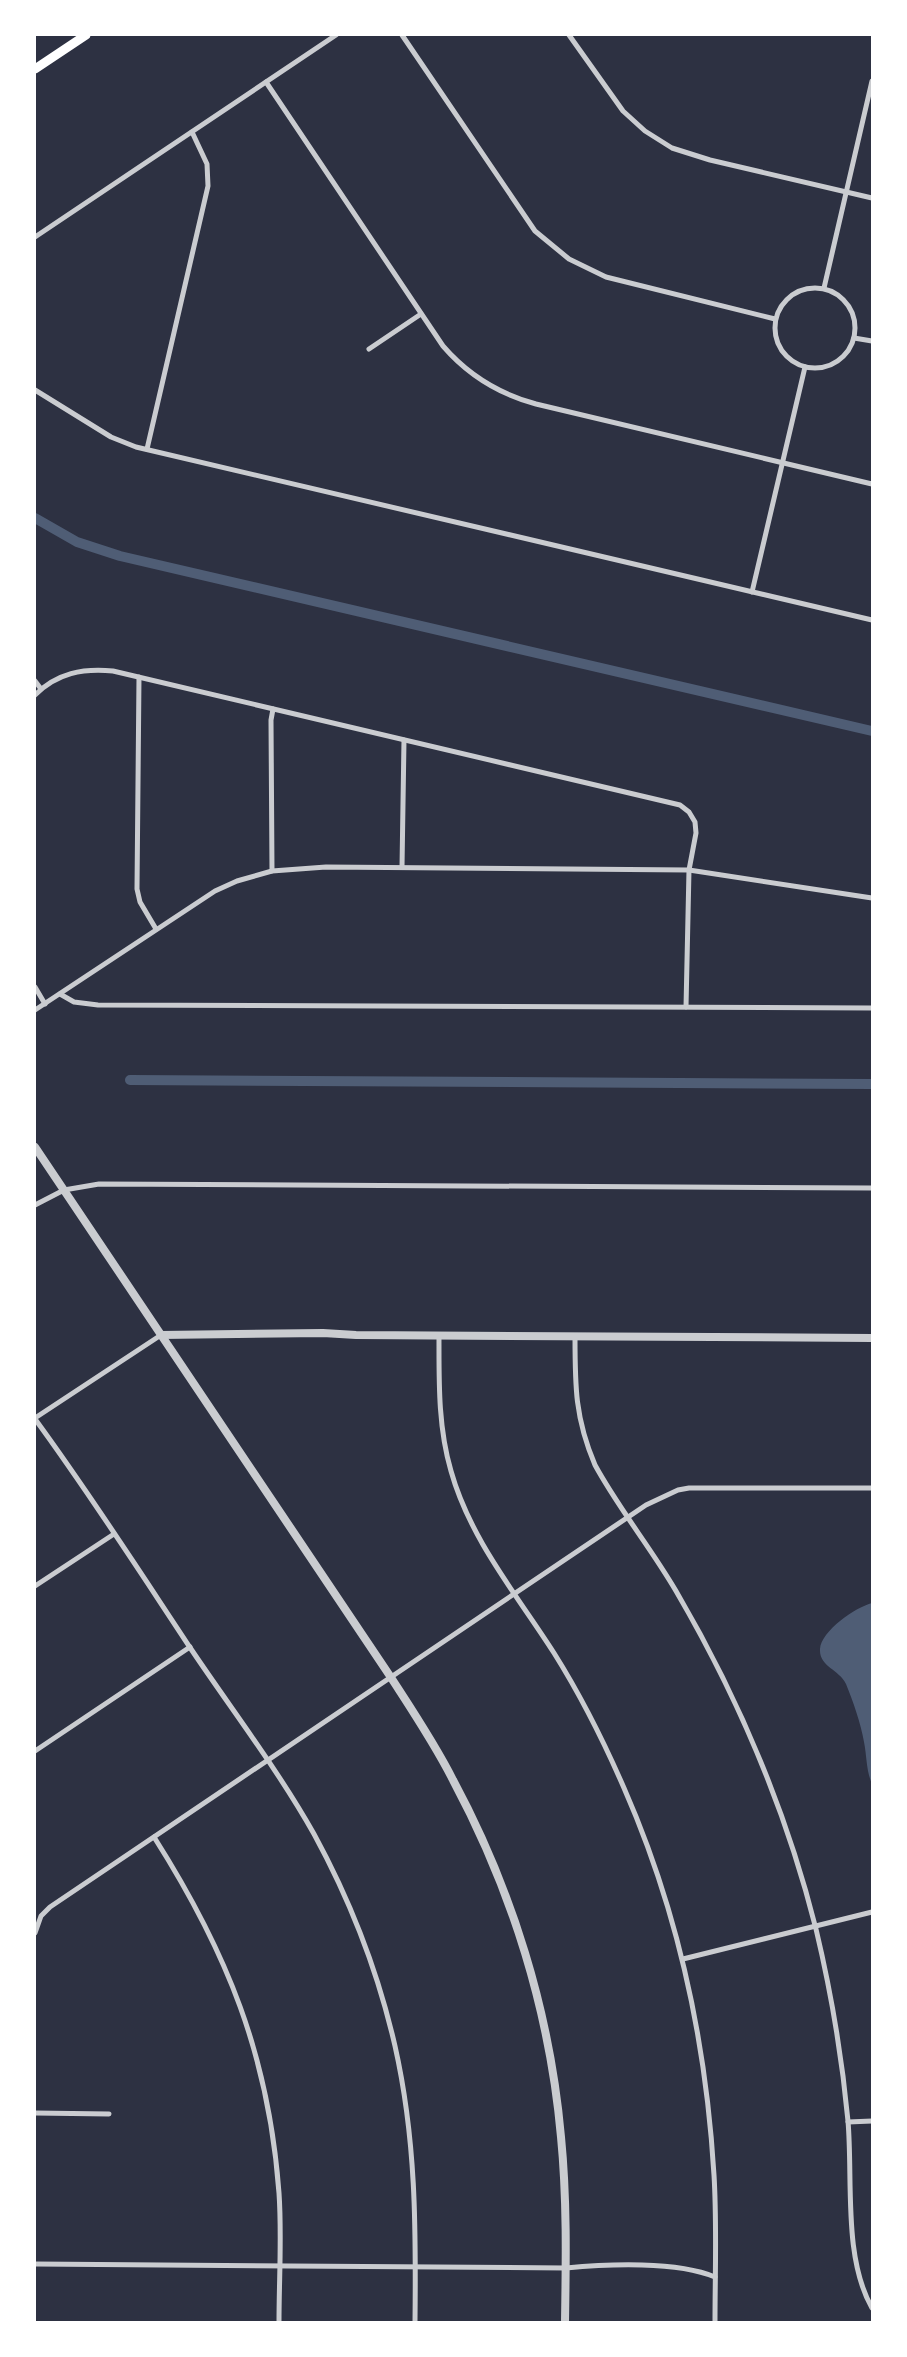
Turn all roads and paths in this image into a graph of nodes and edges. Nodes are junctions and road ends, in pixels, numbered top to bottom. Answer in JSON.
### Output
{"nodes":[{"id":1,"x":86,"y":35,"type":"edge"},
{"id":2,"x":336,"y":35,"type":"edge"},
{"id":3,"x":402,"y":35,"type":"edge"},
{"id":4,"x":569,"y":35,"type":"edge"},
{"id":5,"x":35,"y":69,"type":"edge"},
{"id":6,"x":872,"y":81,"type":"edge"},
{"id":7,"x":266,"y":82,"type":"junction"},
{"id":8,"x":192,"y":132,"type":"junction"},
{"id":9,"x":847,"y":192,"type":"junction"},
{"id":10,"x":872,"y":198,"type":"edge"},
{"id":11,"x":35,"y":237,"type":"edge"},
{"id":12,"x":824,"y":288,"type":"junction"},
{"id":13,"x":422,"y":314,"type":"junction"},
{"id":14,"x":775,"y":320,"type":"junction"},
{"id":15,"x":854,"y":338,"type":"junction"},
{"id":16,"x":872,"y":342,"type":"edge"},
{"id":17,"x":369,"y":349,"type":"dead end"},
{"id":18,"x":805,"y":367,"type":"junction"},
{"id":19,"x":35,"y":390,"type":"edge"},
{"id":20,"x":147,"y":449,"type":"junction"},
{"id":21,"x":783,"y":463,"type":"junction"},
{"id":22,"x":872,"y":484,"type":"edge"},
{"id":23,"x":752,"y":592,"type":"junction"},
{"id":24,"x":872,"y":620,"type":"edge"},
{"id":25,"x":139,"y":677,"type":"junction"},
{"id":26,"x":35,"y":681,"type":"edge"},
{"id":27,"x":41,"y":689,"type":"junction"},
{"id":28,"x":35,"y":695,"type":"edge"},
{"id":29,"x":273,"y":709,"type":"junction"},
{"id":30,"x":404,"y":740,"type":"junction"},
{"id":31,"x":402,"y":867,"type":"junction"},
{"id":32,"x":689,"y":870,"type":"junction"},
{"id":33,"x":272,"y":871,"type":"junction"},
{"id":34,"x":872,"y":898,"type":"edge"},
{"id":35,"x":156,"y":929,"type":"junction"},
{"id":36,"x":35,"y":987,"type":"edge"},
{"id":37,"x":60,"y":994,"type":"junction"},
{"id":38,"x":45,"y":1004,"type":"junction"},
{"id":39,"x":686,"y":1008,"type":"junction"},
{"id":40,"x":872,"y":1008,"type":"edge"},
{"id":41,"x":35,"y":1010,"type":"edge"},
{"id":42,"x":35,"y":1147,"type":"edge"},
{"id":43,"x":872,"y":1188,"type":"edge"},
{"id":44,"x":64,"y":1190,"type":"junction"},
{"id":45,"x":35,"y":1204,"type":"edge"},
{"id":46,"x":161,"y":1336,"type":"junction"},
{"id":47,"x":439,"y":1336,"type":"junction"},
{"id":48,"x":575,"y":1336,"type":"junction"},
{"id":49,"x":872,"y":1338,"type":"edge"},
{"id":50,"x":35,"y":1418,"type":"edge"},
{"id":51,"x":872,"y":1488,"type":"edge"},
{"id":52,"x":628,"y":1518,"type":"junction"},
{"id":53,"x":114,"y":1534,"type":"junction"},
{"id":54,"x":35,"y":1586,"type":"edge"},
{"id":55,"x":514,"y":1594,"type":"junction"},
{"id":56,"x":190,"y":1647,"type":"junction"},
{"id":57,"x":390,"y":1676,"type":"junction"},
{"id":58,"x":35,"y":1751,"type":"edge"},
{"id":59,"x":266,"y":1760,"type":"junction"},
{"id":60,"x":154,"y":1837,"type":"junction"},
{"id":61,"x":872,"y":1912,"type":"edge"},
{"id":62,"x":815,"y":1926,"type":"junction"},
{"id":63,"x":35,"y":1933,"type":"edge"},
{"id":64,"x":683,"y":1959,"type":"junction"},
{"id":65,"x":35,"y":2113,"type":"edge"},
{"id":66,"x":109,"y":2114,"type":"dead end"},
{"id":67,"x":848,"y":2122,"type":"junction"},
{"id":68,"x":872,"y":2122,"type":"edge"},
{"id":69,"x":35,"y":2264,"type":"edge"},
{"id":70,"x":280,"y":2265,"type":"junction"},
{"id":71,"x":416,"y":2267,"type":"junction"},
{"id":72,"x":566,"y":2268,"type":"junction"},
{"id":73,"x":715,"y":2278,"type":"junction"},
{"id":74,"x":872,"y":2308,"type":"edge"},
{"id":75,"x":279,"y":2322,"type":"edge"},
{"id":76,"x":415,"y":2322,"type":"edge"},
{"id":77,"x":565,"y":2322,"type":"edge"},
{"id":78,"x":715,"y":2322,"type":"edge"}],
"edges":[{"from":1,"to":5,"type":"main road"},
{"from":2,"to":7,"type":"street"},
{"from":3,"to":14,"type":"street"},
{"from":4,"to":9,"type":"street"},
{"from":6,"to":9,"type":"street"},
{"from":7,"to":8,"type":"street"},
{"from":7,"to":13,"type":"street"},
{"from":8,"to":11,"type":"street"},
{"from":8,"to":20,"type":"street"},
{"from":9,"to":10,"type":"street"},
{"from":9,"to":12,"type":"street"},
{"from":12,"to":14,"type":"street"},
{"from":12,"to":15,"type":"street"},
{"from":13,"to":17,"type":"street"},
{"from":13,"to":21,"type":"street"},
{"from":14,"to":18,"type":"street"},
{"from":15,"to":16,"type":"street"},
{"from":15,"to":18,"type":"street"},
{"from":18,"to":21,"type":"street"},
{"from":19,"to":20,"type":"street"},
{"from":20,"to":23,"type":"street"},
{"from":21,"to":22,"type":"street"},
{"from":21,"to":23,"type":"street"},
{"from":23,"to":24,"type":"street"},
{"from":25,"to":27,"type":"street"},
{"from":25,"to":29,"type":"street"},
{"from":25,"to":35,"type":"street"},
{"from":26,"to":27,"type":"street"},
{"from":27,"to":28,"type":"street"},
{"from":29,"to":30,"type":"street"},
{"from":29,"to":33,"type":"street"},
{"from":30,"to":31,"type":"street"},
{"from":30,"to":32,"type":"street"},
{"from":31,"to":32,"type":"street"},
{"from":31,"to":33,"type":"street"},
{"from":32,"to":34,"type":"street"},
{"from":32,"to":39,"type":"street"},
{"from":33,"to":35,"type":"street"},
{"from":35,"to":37,"type":"street"},
{"from":36,"to":38,"type":"street"},
{"from":37,"to":38,"type":"street"},
{"from":37,"to":39,"type":"street"},
{"from":38,"to":41,"type":"street"},
{"from":39,"to":40,"type":"street"},
{"from":42,"to":44,"type":"street"},
{"from":43,"to":44,"type":"street"},
{"from":44,"to":45,"type":"street"},
{"from":44,"to":46,"type":"street"},
{"from":46,"to":47,"type":"street"},
{"from":46,"to":50,"type":"street"},
{"from":46,"to":57,"type":"street"},
{"from":47,"to":48,"type":"street"},
{"from":47,"to":55,"type":"street"},
{"from":48,"to":49,"type":"street"},
{"from":48,"to":52,"type":"street"},
{"from":50,"to":53,"type":"street"},
{"from":51,"to":52,"type":"street"},
{"from":52,"to":55,"type":"street"},
{"from":52,"to":62,"type":"street"},
{"from":53,"to":54,"type":"street"},
{"from":53,"to":56,"type":"street"},
{"from":55,"to":57,"type":"street"},
{"from":55,"to":64,"type":"street"},
{"from":56,"to":58,"type":"street"},
{"from":56,"to":59,"type":"street"},
{"from":57,"to":59,"type":"street"},
{"from":57,"to":72,"type":"street"},
{"from":59,"to":60,"type":"street"},
{"from":59,"to":71,"type":"street"},
{"from":60,"to":63,"type":"street"},
{"from":60,"to":70,"type":"street"},
{"from":61,"to":62,"type":"street"},
{"from":62,"to":64,"type":"street"},
{"from":62,"to":67,"type":"street"},
{"from":64,"to":73,"type":"street"},
{"from":65,"to":66,"type":"street"},
{"from":67,"to":68,"type":"street"},
{"from":67,"to":74,"type":"street"},
{"from":69,"to":70,"type":"street"},
{"from":70,"to":71,"type":"street"},
{"from":70,"to":75,"type":"street"},
{"from":71,"to":72,"type":"street"},
{"from":71,"to":76,"type":"street"},
{"from":72,"to":73,"type":"street"},
{"from":72,"to":77,"type":"street"},
{"from":73,"to":78,"type":"street"}]}
